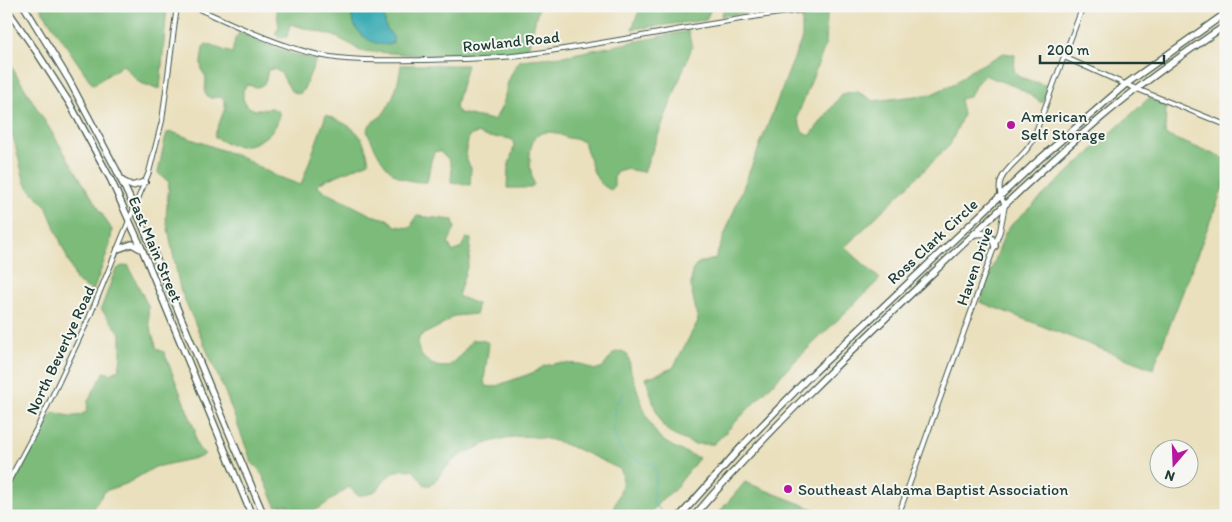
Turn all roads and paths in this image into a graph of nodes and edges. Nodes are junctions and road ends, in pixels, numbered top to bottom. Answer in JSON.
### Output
{"nodes":[{"id":1,"x":24,"y":6,"type":"edge"},
{"id":2,"x":177,"y":6,"type":"edge"},
{"id":3,"x":192,"y":6,"type":"edge"},
{"id":4,"x":840,"y":6,"type":"edge"},
{"id":5,"x":1083,"y":6,"type":"edge"},
{"id":6,"x":6,"y":8,"type":"edge"},
{"id":7,"x":1226,"y":12,"type":"edge"},
{"id":8,"x":1226,"y":25,"type":"edge"},
{"id":9,"x":1064,"y":57,"type":"junction"},
{"id":10,"x":1126,"y":84,"type":"junction"},
{"id":11,"x":1138,"y":88,"type":"junction"},
{"id":12,"x":1226,"y":124,"type":"edge"},
{"id":13,"x":122,"y":181,"type":"junction"},
{"id":14,"x":145,"y":182,"type":"junction"},
{"id":15,"x":1000,"y":196,"type":"junction"},
{"id":16,"x":1005,"y":205,"type":"junction"},
{"id":17,"x":135,"y":209,"type":"junction"},
{"id":18,"x":130,"y":221,"type":"junction"},
{"id":19,"x":974,"y":234,"type":"junction"},
{"id":20,"x":995,"y":246,"type":"junction"},
{"id":21,"x":118,"y":249,"type":"junction"},
{"id":22,"x":142,"y":250,"type":"junction"},
{"id":23,"x":899,"y":291,"type":"junction"},
{"id":24,"x":906,"y":298,"type":"junction"},
{"id":25,"x":783,"y":403,"type":"junction"},
{"id":26,"x":791,"y":410,"type":"junction"},
{"id":27,"x":6,"y":486,"type":"edge"},
{"id":28,"x":252,"y":516,"type":"edge"},
{"id":29,"x":264,"y":516,"type":"edge"},
{"id":30,"x":680,"y":516,"type":"edge"},
{"id":31,"x":694,"y":516,"type":"edge"},
{"id":32,"x":898,"y":516,"type":"edge"}],
"edges":[{"from":1,"to":13,"type":"highway","name":"East Main Street"},
{"from":2,"to":14,"type":"street","name":"North Beverlye Road"},
{"from":3,"to":4,"type":"street","name":"Rowland Road"},
{"from":5,"to":9,"type":"street"},
{"from":6,"to":18,"type":"highway","name":"East Main Street"},
{"from":7,"to":10,"type":"highway","name":"Ross Clark Circle"},
{"from":8,"to":11,"type":"highway","name":"Ross Clark Circle"},
{"from":9,"to":10,"type":"street"},
{"from":9,"to":15,"type":"street"},
{"from":10,"to":11,"type":"street"},
{"from":10,"to":15,"type":"highway","name":"Ross Clark Circle"},
{"from":11,"to":12,"type":"street"},
{"from":11,"to":16,"type":"highway","name":"Ross Clark Circle"},
{"from":13,"to":14,"type":"highway"},
{"from":13,"to":17,"type":"highway","name":"East Main Street"},
{"from":14,"to":17,"type":"street","name":"North Beverlye Road"},
{"from":15,"to":16,"type":"street"},
{"from":15,"to":23,"type":"highway","name":"Ross Clark Circle"},
{"from":16,"to":19,"type":"highway","name":"Ross Clark Circle"},
{"from":16,"to":20,"type":"street","name":"Haven Drive"},
{"from":17,"to":18,"type":"street","name":"North Beverlye Road"},
{"from":17,"to":29,"type":"highway","name":"East Main Street"},
{"from":18,"to":21,"type":"street","name":"North Beverlye Road"},
{"from":18,"to":22,"type":"highway","name":"East Main Street"},
{"from":19,"to":20,"type":"highway"},
{"from":19,"to":24,"type":"highway","name":"Ross Clark Circle"},
{"from":20,"to":32,"type":"street","name":"Haven Drive"},
{"from":21,"to":22,"type":"highway"},
{"from":21,"to":27,"type":"street","name":"North Beverlye Road"},
{"from":22,"to":28,"type":"highway","name":"East Main Street"},
{"from":23,"to":24,"type":"highway"},
{"from":23,"to":25,"type":"highway","name":"Ross Clark Circle"},
{"from":24,"to":26,"type":"highway","name":"Ross Clark Circle"},
{"from":25,"to":26,"type":"highway"},
{"from":25,"to":30,"type":"highway","name":"Ross Clark Circle"},
{"from":26,"to":31,"type":"highway","name":"Ross Clark Circle"}]}
